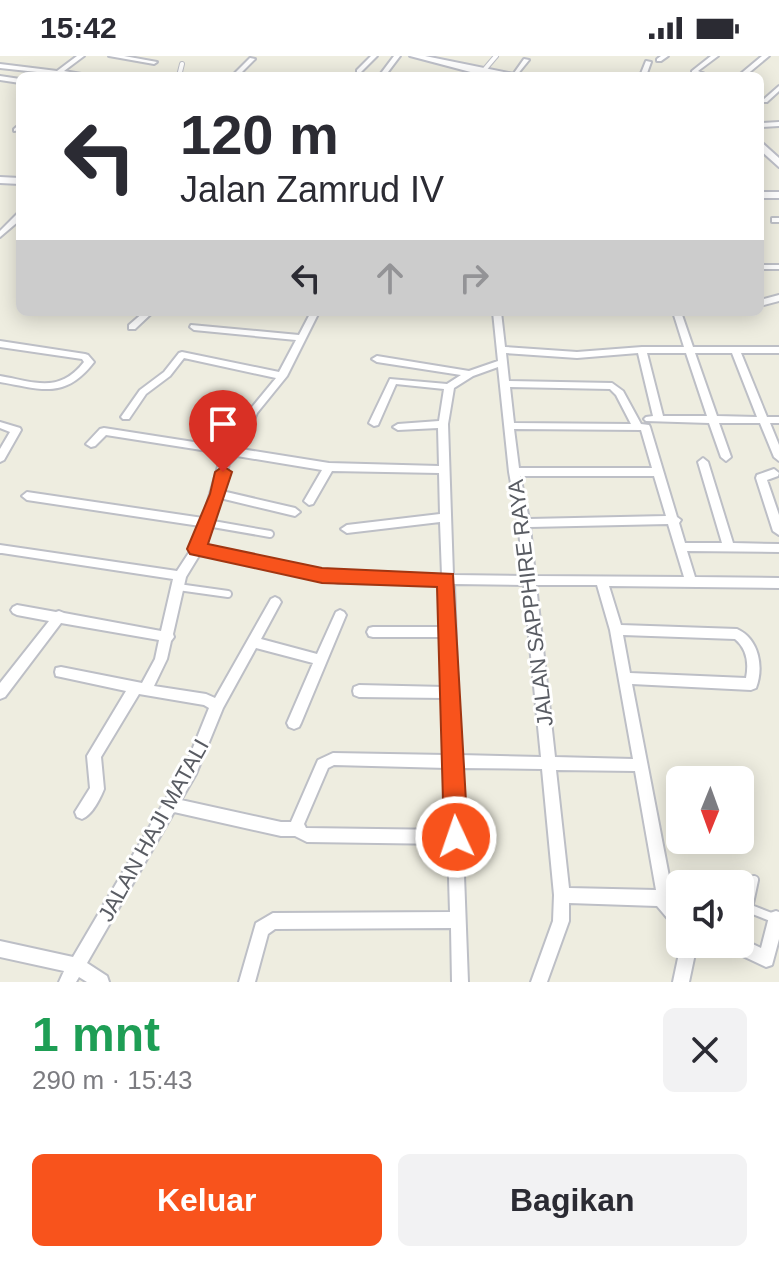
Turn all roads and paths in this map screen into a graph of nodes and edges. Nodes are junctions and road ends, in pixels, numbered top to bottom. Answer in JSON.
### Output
{"nodes":[{"id":1,"x":81,"y":56,"type":"edge"},
{"id":2,"x":112,"y":56,"type":"edge"},
{"id":3,"x":496,"y":56,"type":"edge"},
{"id":4,"x":715,"y":56,"type":"edge"},
{"id":5,"x":766,"y":56,"type":"edge"},
{"id":6,"x":122,"y":57,"type":"edge"},
{"id":7,"x":370,"y":57,"type":"edge"},
{"id":8,"x":420,"y":57,"type":"edge"},
{"id":9,"x":252,"y":59,"type":"dead end"},
{"id":10,"x":526,"y":60,"type":"dead end"},
{"id":11,"x":154,"y":62,"type":"dead end"},
{"id":12,"x":648,"y":62,"type":"dead end"},
{"id":13,"x":182,"y":64,"type":"dead end"},
{"id":14,"x":0,"y":66,"type":"edge"},
{"id":15,"x":359,"y":71,"type":"dead end"},
{"id":16,"x":32,"y":72,"type":"edge"},
{"id":17,"x":59,"y":72,"type":"edge"},
{"id":18,"x":180,"y":72,"type":"edge"},
{"id":19,"x":239,"y":72,"type":"edge"},
{"id":20,"x":474,"y":72,"type":"edge"},
{"id":21,"x":483,"y":72,"type":"edge"},
{"id":22,"x":516,"y":72,"type":"edge"},
{"id":23,"x":644,"y":72,"type":"edge"},
{"id":24,"x":694,"y":72,"type":"edge"},
{"id":25,"x":746,"y":72,"type":"edge"},
{"id":26,"x":777,"y":90,"type":"edge"},
{"id":27,"x":765,"y":101,"type":"dead end"},
{"id":28,"x":16,"y":220,"type":"edge"},
{"id":29,"x":0,"y":235,"type":"edge"},
{"id":30,"x":144,"y":316,"type":"edge"},
{"id":31,"x":313,"y":316,"type":"edge"},
{"id":32,"x":498,"y":316,"type":"edge"},
{"id":33,"x":678,"y":316,"type":"edge"},
{"id":34,"x":132,"y":327,"type":"dead end"},
{"id":35,"x":194,"y":327,"type":"dead end"},
{"id":36,"x":303,"y":338,"type":"junction"},
{"id":37,"x":0,"y":344,"type":"edge"},
{"id":38,"x":642,"y":350,"type":"junction"},
{"id":39,"x":688,"y":350,"type":"junction"},
{"id":40,"x":735,"y":350,"type":"junction"},
{"id":41,"x":779,"y":350,"type":"edge"},
{"id":42,"x":503,"y":356,"type":"junction"},
{"id":43,"x":377,"y":359,"type":"dead end"},
{"id":44,"x":470,"y":374,"type":"junction"},
{"id":45,"x":282,"y":376,"type":"junction"},
{"id":46,"x":0,"y":379,"type":"edge"},
{"id":47,"x":504,"y":384,"type":"junction"},
{"id":48,"x":449,"y":387,"type":"junction"},
{"id":49,"x":205,"y":401,"type":"dead end"},
{"id":50,"x":253,"y":412,"type":"junction"},
{"id":51,"x":126,"y":417,"type":"dead end"},
{"id":52,"x":713,"y":420,"type":"junction"},
{"id":53,"x":765,"y":420,"type":"junction"},
{"id":54,"x":779,"y":420,"type":"edge"},
{"id":55,"x":374,"y":423,"type":"dead end"},
{"id":56,"x":443,"y":424,"type":"junction"},
{"id":57,"x":0,"y":425,"type":"edge"},
{"id":58,"x":511,"y":426,"type":"junction"},
{"id":59,"x":398,"y":427,"type":"dead end"},
{"id":60,"x":638,"y":427,"type":"junction"},
{"id":61,"x":91,"y":444,"type":"dead end"},
{"id":62,"x":235,"y":452,"type":"junction"},
{"id":63,"x":726,"y":457,"type":"dead end"},
{"id":64,"x":779,"y":457,"type":"edge"},
{"id":65,"x":0,"y":458,"type":"edge"},
{"id":66,"x":703,"y":462,"type":"dead end"},
{"id":67,"x":329,"y":467,"type":"junction"},
{"id":68,"x":445,"y":470,"type":"junction"},
{"id":69,"x":514,"y":472,"type":"junction"},
{"id":70,"x":659,"y":472,"type":"junction"},
{"id":71,"x":774,"y":473,"type":"dead end"},
{"id":72,"x":219,"y":494,"type":"junction"},
{"id":73,"x":27,"y":496,"type":"dead end"},
{"id":74,"x":309,"y":501,"type":"dead end"},
{"id":75,"x":295,"y":512,"type":"dead end"},
{"id":76,"x":447,"y":517,"type":"junction"},
{"id":77,"x":675,"y":520,"type":"junction"},
{"id":78,"x":207,"y":523,"type":"junction"},
{"id":79,"x":524,"y":523,"type":"junction"},
{"id":80,"x":347,"y":529,"type":"dead end"},
{"id":81,"x":779,"y":531,"type":"edge"},
{"id":82,"x":270,"y":534,"type":"dead end"},
{"id":83,"x":683,"y":547,"type":"junction"},
{"id":84,"x":729,"y":547,"type":"junction"},
{"id":85,"x":779,"y":548,"type":"edge"},
{"id":86,"x":2,"y":549,"type":"dead end"},
{"id":87,"x":197,"y":549,"type":"junction"},
{"id":88,"x":447,"y":580,"type":"junction"},
{"id":89,"x":179,"y":581,"type":"junction"},
{"id":90,"x":529,"y":581,"type":"junction"},
{"id":91,"x":602,"y":581,"type":"junction"},
{"id":92,"x":691,"y":583,"type":"junction"},
{"id":93,"x":779,"y":583,"type":"edge"},
{"id":94,"x":228,"y":594,"type":"dead end"},
{"id":95,"x":275,"y":602,"type":"dead end"},
{"id":96,"x":17,"y":610,"type":"dead end"},
{"id":97,"x":340,"y":615,"type":"dead end"},
{"id":98,"x":59,"y":616,"type":"junction"},
{"id":99,"x":616,"y":630,"type":"junction"},
{"id":100,"x":373,"y":632,"type":"dead end"},
{"id":101,"x":447,"y":632,"type":"junction"},
{"id":102,"x":168,"y":637,"type":"junction"},
{"id":103,"x":254,"y":642,"type":"junction"},
{"id":104,"x":321,"y":660,"type":"junction"},
{"id":105,"x":61,"y":672,"type":"dead end"},
{"id":106,"x":625,"y":678,"type":"junction"},
{"id":107,"x":140,"y":689,"type":"junction"},
{"id":108,"x":359,"y":691,"type":"dead end"},
{"id":109,"x":0,"y":693,"type":"edge"},
{"id":110,"x":450,"y":693,"type":"junction"},
{"id":111,"x":217,"y":706,"type":"junction"},
{"id":112,"x":294,"y":723,"type":"dead end"},
{"id":113,"x":451,"y":760,"type":"junction"},
{"id":114,"x":548,"y":762,"type":"junction"},
{"id":115,"x":641,"y":765,"type":"junction"},
{"id":116,"x":170,"y":804,"type":"junction"},
{"id":117,"x":82,"y":812,"type":"dead end"},
{"id":118,"x":298,"y":829,"type":"junction"},
{"id":119,"x":456,"y":837,"type":"junction"},
{"id":120,"x":562,"y":895,"type":"junction"},
{"id":121,"x":660,"y":898,"type":"junction"},
{"id":122,"x":666,"y":904,"type":"edge"},
{"id":123,"x":754,"y":910,"type":"edge"},
{"id":124,"x":456,"y":920,"type":"junction"},
{"id":125,"x":777,"y":920,"type":"edge"},
{"id":126,"x":0,"y":949,"type":"edge"},
{"id":127,"x":754,"y":953,"type":"edge"},
{"id":128,"x":686,"y":958,"type":"edge"},
{"id":129,"x":78,"y":966,"type":"junction"},
{"id":130,"x":67,"y":982,"type":"edge"},
{"id":131,"x":101,"y":982,"type":"edge"},
{"id":132,"x":247,"y":982,"type":"edge"},
{"id":133,"x":460,"y":982,"type":"edge"},
{"id":134,"x":539,"y":982,"type":"edge"},
{"id":135,"x":681,"y":982,"type":"edge"}],
"edges":[{"from":1,"to":17,"type":"street"},
{"from":2,"to":6,"type":"street"},
{"from":3,"to":21,"type":"lane"},
{"from":4,"to":24,"type":"street"},
{"from":5,"to":25,"type":"street"},
{"from":6,"to":11,"type":"street"},
{"from":7,"to":15,"type":"street"},
{"from":8,"to":20,"type":"street"},
{"from":9,"to":19,"type":"street"},
{"from":10,"to":22,"type":"street"},
{"from":12,"to":23,"type":"street"},
{"from":13,"to":18,"type":"lane"},
{"from":14,"to":16,"type":"street"},
{"from":26,"to":27,"type":"street"},
{"from":28,"to":29,"type":"street"},
{"from":30,"to":34,"type":"street"},
{"from":31,"to":36,"type":"street"},
{"from":32,"to":42,"type":"street","name":"JALAN SAPPHIRE RAYA"},
{"from":33,"to":39,"type":"street"},
{"from":35,"to":36,"type":"street"},
{"from":36,"to":45,"type":"street"},
{"from":37,"to":46,"type":"street"},
{"from":38,"to":39,"type":"street"},
{"from":38,"to":42,"type":"street"},
{"from":38,"to":52,"type":"street"},
{"from":39,"to":40,"type":"street"},
{"from":39,"to":52,"type":"street"},
{"from":40,"to":41,"type":"street"},
{"from":40,"to":53,"type":"street"},
{"from":42,"to":44,"type":"street"},
{"from":42,"to":47,"type":"street","name":"JALAN SAPPHIRE RAYA"},
{"from":43,"to":44,"type":"street"},
{"from":44,"to":48,"type":"street"},
{"from":45,"to":50,"type":"street"},
{"from":45,"to":51,"type":"street"},
{"from":47,"to":58,"type":"street","name":"JALAN SAPPHIRE RAYA"},
{"from":47,"to":60,"type":"street"},
{"from":48,"to":55,"type":"street"},
{"from":48,"to":56,"type":"street"},
{"from":49,"to":50,"type":"lane"},
{"from":50,"to":62,"type":"street"},
{"from":52,"to":53,"type":"street"},
{"from":52,"to":63,"type":"street"},
{"from":53,"to":54,"type":"street"},
{"from":53,"to":64,"type":"street"},
{"from":56,"to":59,"type":"street"},
{"from":56,"to":68,"type":"street"},
{"from":57,"to":65,"type":"street"},
{"from":58,"to":60,"type":"street"},
{"from":58,"to":69,"type":"street","name":"JALAN SAPPHIRE RAYA"},
{"from":60,"to":70,"type":"street"},
{"from":61,"to":62,"type":"street"},
{"from":62,"to":67,"type":"street"},
{"from":62,"to":72,"type":"street"},
{"from":66,"to":84,"type":"street"},
{"from":67,"to":68,"type":"street"},
{"from":67,"to":74,"type":"street"},
{"from":68,"to":76,"type":"street"},
{"from":69,"to":70,"type":"street"},
{"from":69,"to":79,"type":"street","name":"JALAN SAPPHIRE RAYA"},
{"from":70,"to":77,"type":"street"},
{"from":71,"to":81,"type":"street"},
{"from":72,"to":75,"type":"street"},
{"from":72,"to":78,"type":"street"},
{"from":73,"to":78,"type":"street"},
{"from":76,"to":80,"type":"street"},
{"from":76,"to":88,"type":"street"},
{"from":77,"to":79,"type":"street"},
{"from":77,"to":83,"type":"street"},
{"from":78,"to":82,"type":"lane"},
{"from":78,"to":87,"type":"street"},
{"from":79,"to":90,"type":"street","name":"JALAN SAPPHIRE RAYA"},
{"from":83,"to":84,"type":"street"},
{"from":83,"to":92,"type":"street"},
{"from":84,"to":85,"type":"street"},
{"from":86,"to":89,"type":"street"},
{"from":87,"to":88,"type":"street"},
{"from":87,"to":89,"type":"street"},
{"from":88,"to":90,"type":"street"},
{"from":88,"to":101,"type":"street"},
{"from":89,"to":94,"type":"lane"},
{"from":89,"to":102,"type":"street"},
{"from":90,"to":91,"type":"street"},
{"from":90,"to":114,"type":"street","name":"JALAN SAPPHIRE RAYA"},
{"from":91,"to":92,"type":"street"},
{"from":91,"to":99,"type":"street"},
{"from":92,"to":93,"type":"street"},
{"from":95,"to":103,"type":"street","name":"JALAN HAJI MATALI"},
{"from":96,"to":98,"type":"street"},
{"from":97,"to":104,"type":"street"},
{"from":98,"to":102,"type":"street"},
{"from":98,"to":109,"type":"street"},
{"from":99,"to":106,"type":"street"},
{"from":99,"to":106,"type":"street"},
{"from":100,"to":101,"type":"street"},
{"from":101,"to":110,"type":"street"},
{"from":102,"to":107,"type":"street"},
{"from":103,"to":104,"type":"street"},
{"from":103,"to":111,"type":"street","name":"JALAN HAJI MATALI"},
{"from":104,"to":112,"type":"street"},
{"from":105,"to":107,"type":"street"},
{"from":106,"to":115,"type":"street"},
{"from":107,"to":111,"type":"street"},
{"from":107,"to":117,"type":"street"},
{"from":108,"to":110,"type":"street"},
{"from":110,"to":113,"type":"street"},
{"from":111,"to":116,"type":"street","name":"JALAN HAJI MATALI"},
{"from":113,"to":114,"type":"street"},
{"from":113,"to":118,"type":"street"},
{"from":113,"to":119,"type":"street"},
{"from":114,"to":115,"type":"street"},
{"from":114,"to":120,"type":"street","name":"JALAN SAPPHIRE RAYA"},
{"from":115,"to":121,"type":"street"},
{"from":116,"to":118,"type":"street"},
{"from":116,"to":129,"type":"street","name":"JALAN HAJI MATALI"},
{"from":118,"to":119,"type":"street"},
{"from":119,"to":124,"type":"street"},
{"from":120,"to":121,"type":"street"},
{"from":120,"to":134,"type":"street","name":"JALAN SAPPHIRE RAYA"},
{"from":121,"to":122,"type":"street"},
{"from":123,"to":125,"type":"lane"},
{"from":124,"to":132,"type":"street"},
{"from":124,"to":133,"type":"street"},
{"from":125,"to":127,"type":"street"},
{"from":126,"to":129,"type":"street"},
{"from":128,"to":135,"type":"street"},
{"from":129,"to":130,"type":"street","name":"JALAN HAJI MATALI"},
{"from":129,"to":131,"type":"street"}]}
